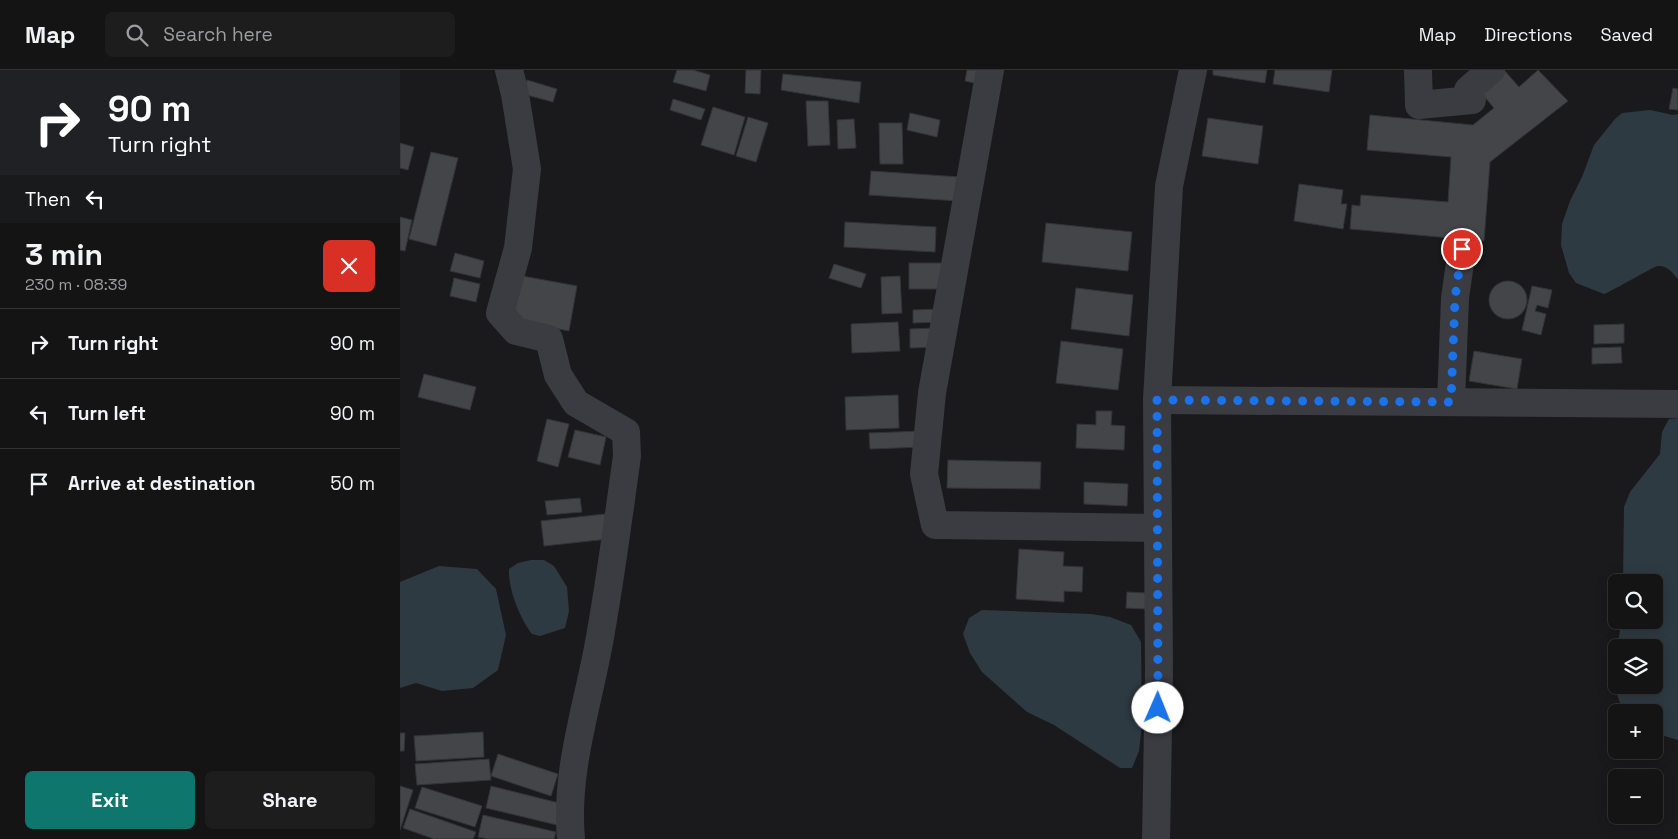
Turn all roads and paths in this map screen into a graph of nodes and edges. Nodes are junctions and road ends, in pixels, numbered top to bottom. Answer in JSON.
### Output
{"nodes":[{"id":1,"x":509,"y":70,"type":"edge"},
{"id":2,"x":990,"y":70,"type":"edge"},
{"id":3,"x":1192,"y":70,"type":"edge"},
{"id":4,"x":1418,"y":70,"type":"edge"},
{"id":5,"x":1491,"y":70,"type":"edge"},
{"id":6,"x":1462,"y":249,"type":"dead end"},
{"id":7,"x":1157,"y":400,"type":"junction"},
{"id":8,"x":1451,"y":402,"type":"junction"},
{"id":9,"x":1678,"y":404,"type":"edge"},
{"id":10,"x":1158,"y":528,"type":"junction"},
{"id":11,"x":571,"y":839,"type":"edge"},
{"id":12,"x":1156,"y":839,"type":"edge"}],
"edges":[{"from":1,"to":11,"type":"street"},
{"from":2,"to":10,"type":"street"},
{"from":3,"to":7,"type":"street"},
{"from":4,"to":5,"type":"street"},
{"from":6,"to":8,"type":"street"},
{"from":7,"to":8,"type":"street"},
{"from":7,"to":10,"type":"street"},
{"from":8,"to":9,"type":"street"},
{"from":10,"to":12,"type":"street"}]}
